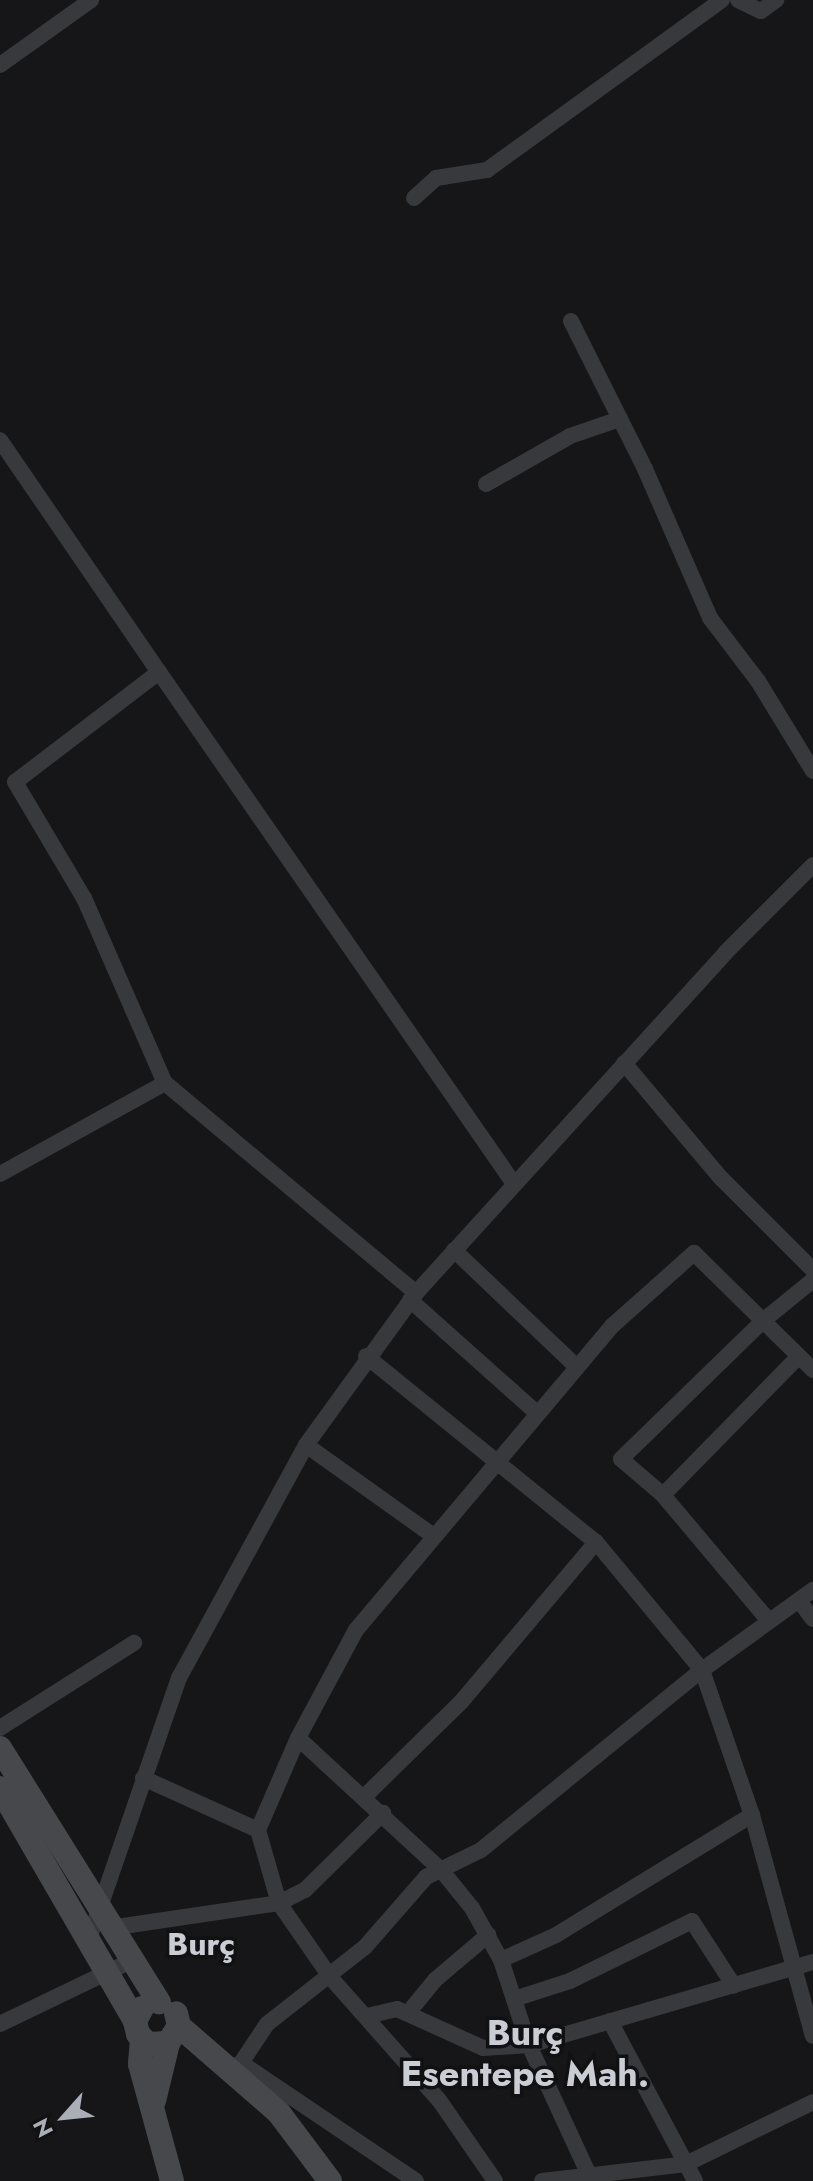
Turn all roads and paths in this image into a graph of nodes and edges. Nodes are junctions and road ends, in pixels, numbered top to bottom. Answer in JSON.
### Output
{"nodes":[{"id":1,"x":91,"y":0,"type":"edge"},
{"id":2,"x":722,"y":0,"type":"edge"},
{"id":3,"x":738,"y":0,"type":"edge"},
{"id":4,"x":776,"y":0,"type":"edge"},
{"id":5,"x":0,"y":65,"type":"edge"},
{"id":6,"x":414,"y":198,"type":"dead end"},
{"id":7,"x":571,"y":321,"type":"dead end"},
{"id":8,"x":620,"y":419,"type":"junction"},
{"id":9,"x":0,"y":440,"type":"edge"},
{"id":10,"x":486,"y":484,"type":"dead end"},
{"id":11,"x":159,"y":672,"type":"junction"},
{"id":12,"x":813,"y":771,"type":"edge"},
{"id":13,"x":813,"y":865,"type":"edge"},
{"id":14,"x":624,"y":1063,"type":"junction"},
{"id":15,"x":165,"y":1083,"type":"junction"},
{"id":16,"x":0,"y":1174,"type":"edge"},
{"id":17,"x":514,"y":1184,"type":"junction"},
{"id":18,"x":454,"y":1250,"type":"junction"},
{"id":19,"x":813,"y":1270,"type":"edge"},
{"id":20,"x":813,"y":1280,"type":"edge"},
{"id":21,"x":413,"y":1297,"type":"junction"},
{"id":22,"x":764,"y":1320,"type":"junction"},
{"id":23,"x":366,"y":1356,"type":"junction"},
{"id":24,"x":799,"y":1356,"type":"junction"},
{"id":25,"x":576,"y":1366,"type":"junction"},
{"id":26,"x":813,"y":1370,"type":"edge"},
{"id":27,"x":538,"y":1414,"type":"junction"},
{"id":28,"x":306,"y":1445,"type":"junction"},
{"id":29,"x":496,"y":1463,"type":"junction"},
{"id":30,"x":663,"y":1495,"type":"junction"},
{"id":31,"x":432,"y":1535,"type":"junction"},
{"id":32,"x":596,"y":1542,"type":"junction"},
{"id":33,"x":807,"y":1596,"type":"edge"},
{"id":34,"x":813,"y":1619,"type":"edge"},
{"id":35,"x":769,"y":1621,"type":"junction"},
{"id":36,"x":134,"y":1643,"type":"dead end"},
{"id":37,"x":702,"y":1670,"type":"junction"},
{"id":38,"x":0,"y":1728,"type":"edge"},
{"id":39,"x":298,"y":1738,"type":"junction"},
{"id":40,"x":0,"y":1748,"type":"edge"},
{"id":41,"x":143,"y":1778,"type":"junction"},
{"id":42,"x":0,"y":1788,"type":"edge"},
{"id":43,"x":365,"y":1796,"type":"junction"},
{"id":44,"x":383,"y":1813,"type":"junction"},
{"id":45,"x":752,"y":1815,"type":"junction"},
{"id":46,"x":258,"y":1830,"type":"junction"},
{"id":47,"x":442,"y":1871,"type":"junction"},
{"id":48,"x":279,"y":1903,"type":"junction"},
{"id":49,"x":99,"y":1926,"type":"junction"},
{"id":50,"x":488,"y":1935,"type":"junction"},
{"id":51,"x":133,"y":1960,"type":"junction"},
{"id":52,"x":501,"y":1960,"type":"junction"},
{"id":53,"x":813,"y":1962,"type":"edge"},
{"id":54,"x":795,"y":1970,"type":"junction"},
{"id":55,"x":107,"y":1974,"type":"junction"},
{"id":56,"x":331,"y":1978,"type":"junction"},
{"id":57,"x":734,"y":1986,"type":"junction"},
{"id":58,"x":514,"y":1999,"type":"junction"},
{"id":59,"x":159,"y":2002,"type":"junction"},
{"id":60,"x":408,"y":2013,"type":"junction"},
{"id":61,"x":367,"y":2016,"type":"junction"},
{"id":62,"x":610,"y":2021,"type":"junction"},
{"id":63,"x":0,"y":2024,"type":"edge"},
{"id":64,"x":139,"y":2030,"type":"junction"},
{"id":65,"x":173,"y":2034,"type":"junction"},
{"id":66,"x":813,"y":2036,"type":"edge"},
{"id":67,"x":529,"y":2045,"type":"junction"},
{"id":68,"x":236,"y":2066,"type":"junction"},
{"id":69,"x":154,"y":2101,"type":"junction"},
{"id":70,"x":813,"y":2102,"type":"edge"},
{"id":71,"x":686,"y":2164,"type":"junction"},
{"id":72,"x":589,"y":2175,"type":"junction"},
{"id":73,"x":172,"y":2181,"type":"edge"},
{"id":74,"x":330,"y":2181,"type":"edge"},
{"id":75,"x":416,"y":2181,"type":"edge"},
{"id":76,"x":495,"y":2181,"type":"edge"},
{"id":77,"x":542,"y":2181,"type":"edge"},
{"id":78,"x":695,"y":2181,"type":"edge"}],
"edges":[{"from":1,"to":5,"type":"street"},
{"from":2,"to":6,"type":"street"},
{"from":3,"to":4,"type":"street"},
{"from":7,"to":8,"type":"street"},
{"from":8,"to":10,"type":"street"},
{"from":8,"to":12,"type":"street"},
{"from":9,"to":11,"type":"street"},
{"from":11,"to":15,"type":"street"},
{"from":11,"to":17,"type":"street"},
{"from":13,"to":14,"type":"street"},
{"from":14,"to":17,"type":"street"},
{"from":14,"to":19,"type":"street"},
{"from":15,"to":16,"type":"street"},
{"from":15,"to":21,"type":"street"},
{"from":17,"to":18,"type":"street"},
{"from":18,"to":21,"type":"street"},
{"from":18,"to":25,"type":"street"},
{"from":20,"to":22,"type":"street"},
{"from":21,"to":23,"type":"street"},
{"from":21,"to":27,"type":"street"},
{"from":22,"to":24,"type":"street"},
{"from":22,"to":25,"type":"street"},
{"from":22,"to":30,"type":"street"},
{"from":23,"to":28,"type":"street"},
{"from":23,"to":29,"type":"street"},
{"from":24,"to":26,"type":"street"},
{"from":24,"to":30,"type":"street"},
{"from":25,"to":27,"type":"street"},
{"from":27,"to":29,"type":"street"},
{"from":28,"to":31,"type":"street"},
{"from":28,"to":41,"type":"street"},
{"from":29,"to":31,"type":"street"},
{"from":29,"to":32,"type":"street"},
{"from":30,"to":35,"type":"street"},
{"from":31,"to":39,"type":"street"},
{"from":32,"to":37,"type":"street"},
{"from":32,"to":43,"type":"street"},
{"from":33,"to":34,"type":"street"},
{"from":33,"to":35,"type":"street"},
{"from":35,"to":37,"type":"street"},
{"from":36,"to":38,"type":"street"},
{"from":37,"to":45,"type":"street"},
{"from":37,"to":47,"type":"street"},
{"from":39,"to":43,"type":"street"},
{"from":39,"to":46,"type":"street"},
{"from":40,"to":49,"type":"main road"},
{"from":41,"to":46,"type":"street"},
{"from":41,"to":49,"type":"street"},
{"from":42,"to":49,"type":"main road"},
{"from":43,"to":44,"type":"street"},
{"from":44,"to":47,"type":"street"},
{"from":44,"to":48,"type":"street"},
{"from":45,"to":52,"type":"street"},
{"from":45,"to":54,"type":"street"},
{"from":46,"to":48,"type":"street"},
{"from":47,"to":50,"type":"street"},
{"from":47,"to":56,"type":"street"},
{"from":48,"to":49,"type":"street"},
{"from":48,"to":56,"type":"street"},
{"from":49,"to":51,"type":"main road"},
{"from":49,"to":55,"type":"main road"},
{"from":50,"to":52,"type":"street"},
{"from":50,"to":60,"type":"street"},
{"from":51,"to":55,"type":"street"},
{"from":51,"to":59,"type":"main road"},
{"from":52,"to":58,"type":"street"},
{"from":53,"to":54,"type":"street"},
{"from":54,"to":57,"type":"street"},
{"from":54,"to":66,"type":"street"},
{"from":55,"to":63,"type":"street"},
{"from":55,"to":64,"type":"main road"},
{"from":56,"to":61,"type":"street"},
{"from":56,"to":68,"type":"street"},
{"from":57,"to":58,"type":"street"},
{"from":57,"to":62,"type":"street"},
{"from":58,"to":67,"type":"street"},
{"from":59,"to":64,"type":"main road"},
{"from":59,"to":65,"type":"main road"},
{"from":60,"to":61,"type":"street"},
{"from":60,"to":67,"type":"street"},
{"from":61,"to":76,"type":"street"},
{"from":62,"to":67,"type":"street"},
{"from":62,"to":71,"type":"street"},
{"from":64,"to":65,"type":"main road"},
{"from":64,"to":69,"type":"main road"},
{"from":65,"to":68,"type":"main road"},
{"from":65,"to":69,"type":"main road"},
{"from":67,"to":72,"type":"street"},
{"from":68,"to":74,"type":"main road"},
{"from":68,"to":75,"type":"street"},
{"from":69,"to":73,"type":"main road"},
{"from":70,"to":71,"type":"street"},
{"from":71,"to":72,"type":"street"},
{"from":71,"to":78,"type":"street"},
{"from":72,"to":77,"type":"street"}]}
